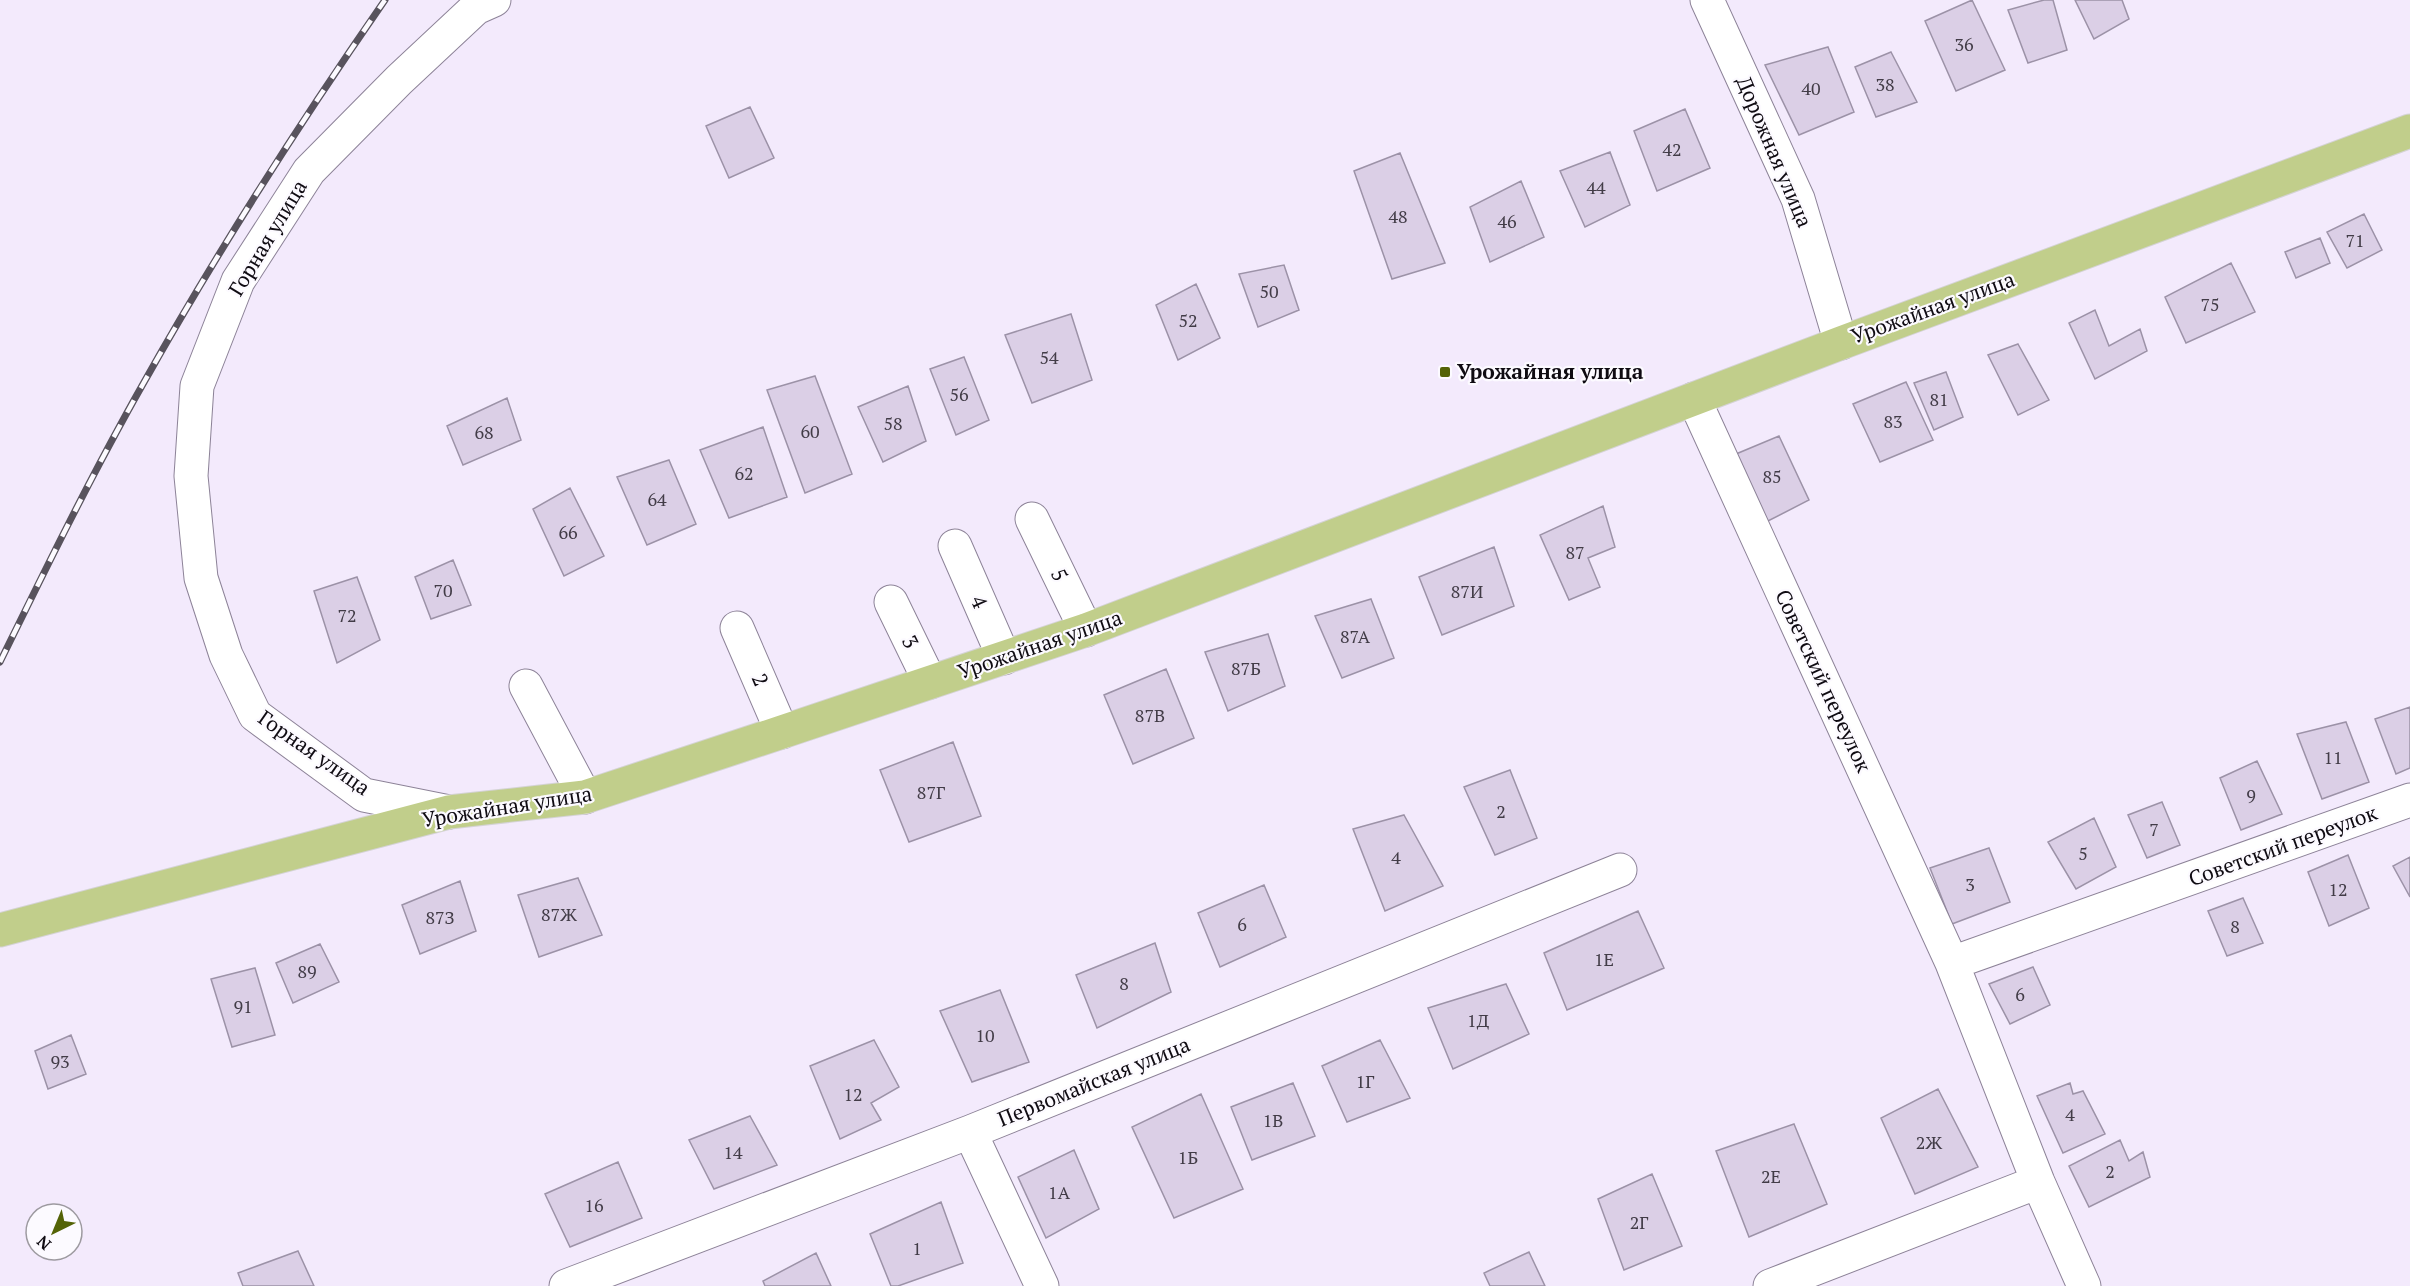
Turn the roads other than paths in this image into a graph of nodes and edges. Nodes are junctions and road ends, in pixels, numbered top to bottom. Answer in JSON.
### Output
{"nodes":[{"id":1,"x":494,"y":0,"type":"edge"},
{"id":2,"x":1707,"y":0,"type":"edge"},
{"id":3,"x":2410,"y":131,"type":"edge"},
{"id":4,"x":1841,"y":343,"type":"junction"},
{"id":5,"x":1694,"y":399,"type":"junction"},
{"id":6,"x":1032,"y":519,"type":"dead end"},
{"id":7,"x":955,"y":546,"type":"dead end"},
{"id":8,"x":891,"y":602,"type":"dead end"},
{"id":9,"x":737,"y":628,"type":"dead end"},
{"id":10,"x":1086,"y":630,"type":"junction"},
{"id":11,"x":1004,"y":658,"type":"junction"},
{"id":12,"x":930,"y":682,"type":"junction"},
{"id":13,"x":526,"y":686,"type":"dead end"},
{"id":14,"x":782,"y":732,"type":"junction"},
{"id":15,"x":585,"y":797,"type":"junction"},
{"id":16,"x":2410,"y":801,"type":"edge"},
{"id":17,"x":449,"y":812,"type":"junction"},
{"id":18,"x":1620,"y":870,"type":"dead end"},
{"id":19,"x":0,"y":930,"type":"edge"},
{"id":20,"x":1952,"y":963,"type":"junction"},
{"id":21,"x":970,"y":1132,"type":"junction"},
{"id":22,"x":2038,"y":1182,"type":"junction"},
{"id":23,"x":566,"y":1286,"type":"edge"},
{"id":24,"x":1042,"y":1286,"type":"edge"},
{"id":25,"x":1770,"y":1286,"type":"edge"},
{"id":26,"x":2084,"y":1286,"type":"edge"}],
"edges":[{"from":1,"to":17,"type":"street","name":"Горная улица"},
{"from":2,"to":4,"type":"street","name":"Дорожная улица"},
{"from":3,"to":4,"type":"main road","name":"Урожайная улица"},
{"from":4,"to":5,"type":"main road","name":"Урожайная улица"},
{"from":5,"to":10,"type":"main road","name":"Урожайная улица"},
{"from":5,"to":20,"type":"street","name":"Советский переулок"},
{"from":6,"to":10,"type":"street","name":"5"},
{"from":7,"to":11,"type":"street","name":"4"},
{"from":8,"to":12,"type":"street","name":"3"},
{"from":9,"to":14,"type":"street","name":"2"},
{"from":10,"to":11,"type":"main road","name":"Урожайная улица"},
{"from":11,"to":12,"type":"main road","name":"Урожайная улица"},
{"from":12,"to":14,"type":"main road","name":"Урожайная улица"},
{"from":13,"to":15,"type":"street"},
{"from":14,"to":15,"type":"main road","name":"Урожайная улица"},
{"from":15,"to":17,"type":"main road","name":"Урожайная улица"},
{"from":16,"to":20,"type":"street","name":"Советский переулок"},
{"from":17,"to":19,"type":"main road","name":"Урожайная улица"},
{"from":18,"to":21,"type":"street","name":"Первомайская улица"},
{"from":20,"to":22,"type":"street","name":"Советский переулок"},
{"from":21,"to":23,"type":"street","name":"Первомайская улица"},
{"from":21,"to":24,"type":"street"},
{"from":22,"to":25,"type":"street"},
{"from":22,"to":26,"type":"street","name":"Советский переулок"}]}
